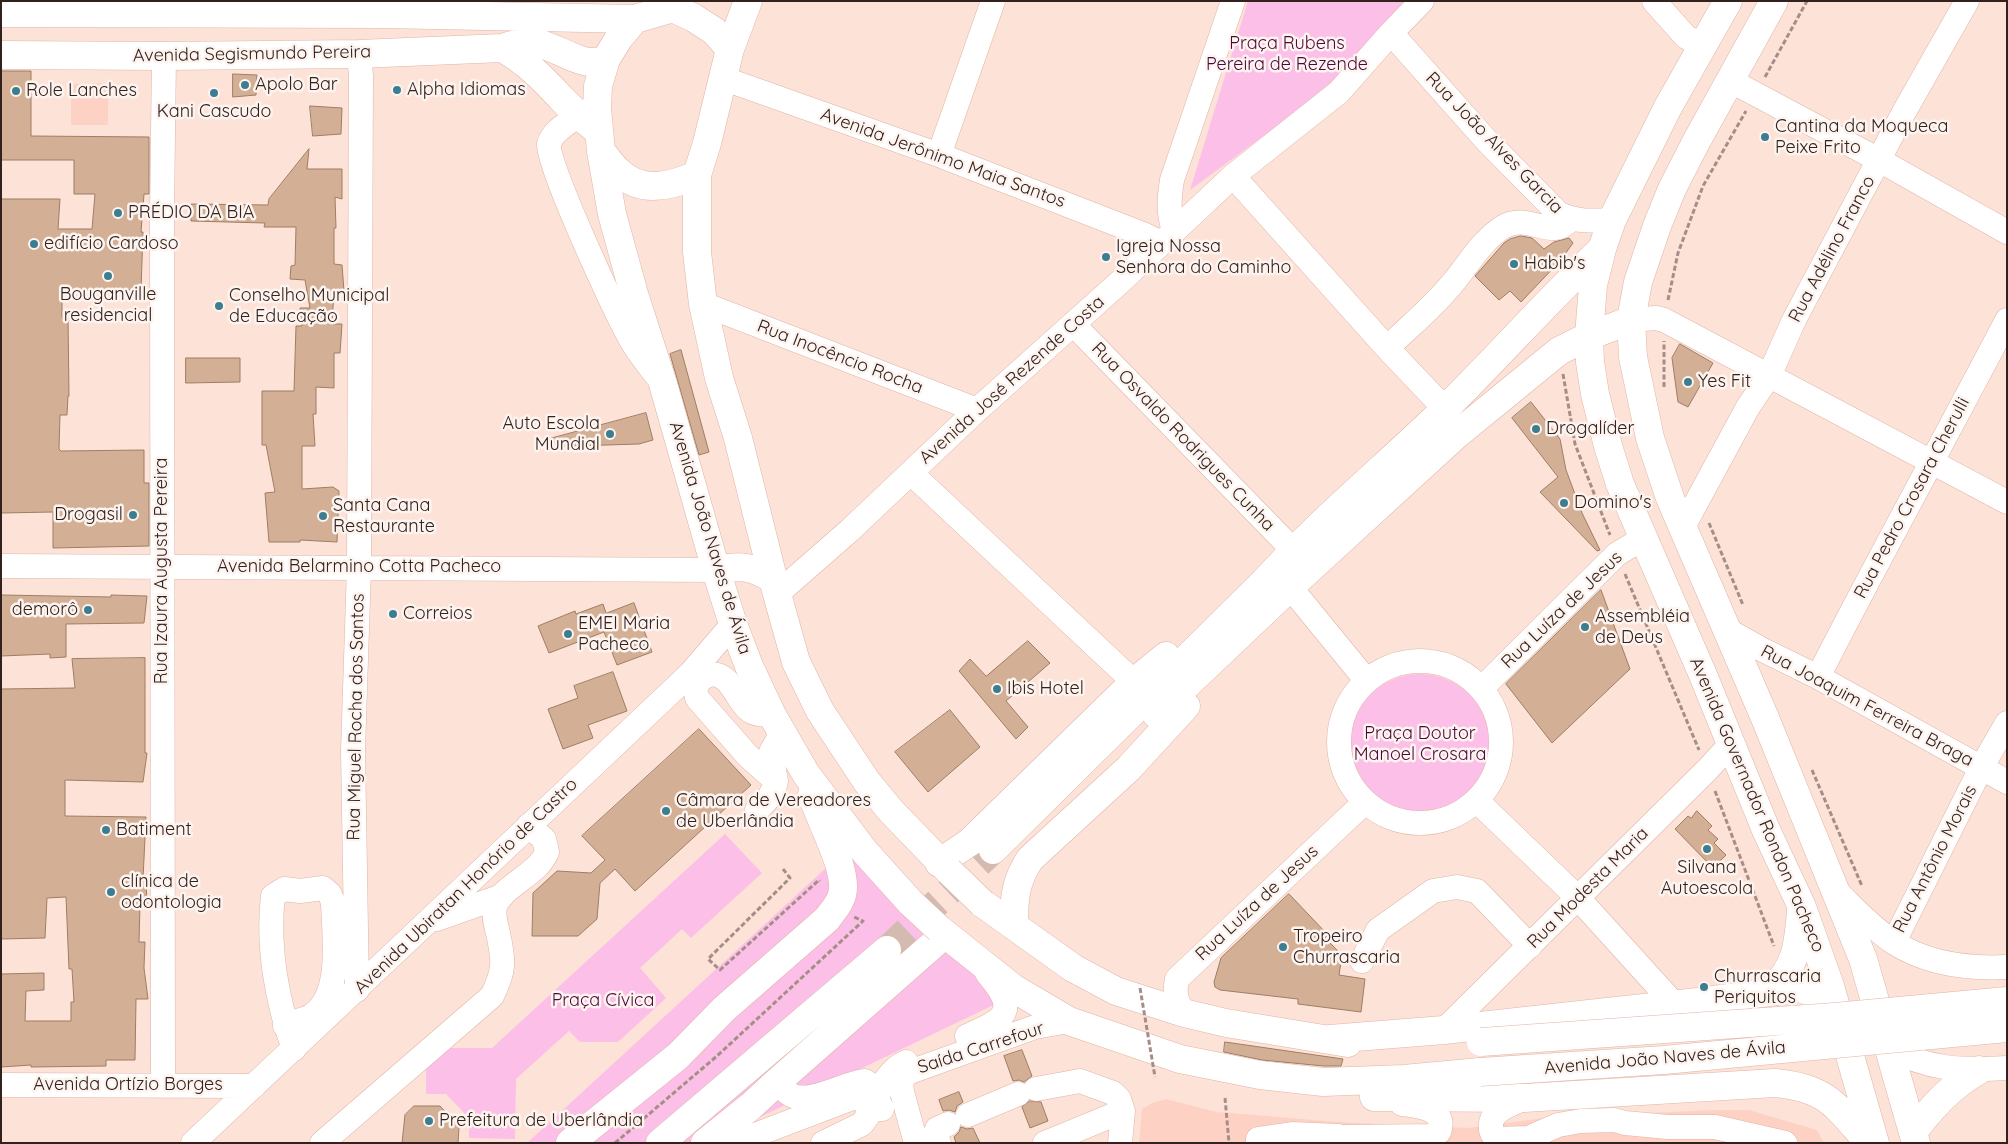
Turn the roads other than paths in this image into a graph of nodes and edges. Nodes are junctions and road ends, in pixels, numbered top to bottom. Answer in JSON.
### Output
{"nodes":[{"id":1,"x":748,"y":1,"type":"edge"},
{"id":2,"x":993,"y":1,"type":"edge"},
{"id":3,"x":1233,"y":1,"type":"edge"},
{"id":4,"x":1422,"y":1,"type":"edge"},
{"id":5,"x":1654,"y":1,"type":"edge"},
{"id":6,"x":1728,"y":1,"type":"edge"},
{"id":7,"x":1774,"y":1,"type":"edge"},
{"id":8,"x":1967,"y":1,"type":"edge"},
{"id":9,"x":675,"y":5,"type":"edge"},
{"id":10,"x":1,"y":13,"type":"edge"},
{"id":11,"x":635,"y":19,"type":"junction"},
{"id":12,"x":1391,"y":33,"type":"junction"},
{"id":13,"x":1704,"y":46,"type":"junction"},
{"id":14,"x":502,"y":48,"type":"junction"},
{"id":15,"x":730,"y":49,"type":"junction"},
{"id":16,"x":1,"y":54,"type":"edge"},
{"id":17,"x":359,"y":54,"type":"junction"},
{"id":18,"x":164,"y":56,"type":"junction"},
{"id":19,"x":606,"y":59,"type":"junction"},
{"id":20,"x":722,"y":78,"type":"junction"},
{"id":21,"x":1744,"y":88,"type":"junction"},
{"id":22,"x":578,"y":115,"type":"junction"},
{"id":23,"x":600,"y":142,"type":"junction"},
{"id":24,"x":939,"y":154,"type":"junction"},
{"id":25,"x":1879,"y":160,"type":"junction"},
{"id":26,"x":697,"y":175,"type":"junction"},
{"id":27,"x":1233,"y":176,"type":"junction"},
{"id":28,"x":1570,"y":219,"type":"junction"},
{"id":29,"x":1612,"y":220,"type":"junction"},
{"id":30,"x":2007,"y":232,"type":"edge"},
{"id":31,"x":1168,"y":237,"type":"junction"},
{"id":32,"x":1602,"y":249,"type":"junction"},
{"id":33,"x":703,"y":304,"type":"junction"},
{"id":34,"x":1650,"y":319,"type":"junction"},
{"id":35,"x":2007,"y":320,"type":"edge"},
{"id":36,"x":1073,"y":324,"type":"junction"},
{"id":37,"x":1589,"y":336,"type":"junction"},
{"id":38,"x":1387,"y":348,"type":"junction"},
{"id":39,"x":1769,"y":376,"type":"junction"},
{"id":40,"x":663,"y":384,"type":"junction"},
{"id":41,"x":1445,"y":409,"type":"junction"},
{"id":42,"x":977,"y":410,"type":"junction"},
{"id":43,"x":1932,"y":462,"type":"junction"},
{"id":44,"x":911,"y":473,"type":"junction"},
{"id":45,"x":2007,"y":502,"type":"edge"},
{"id":46,"x":1683,"y":526,"type":"junction"},
{"id":47,"x":1644,"y":538,"type":"junction"},
{"id":48,"x":1293,"y":550,"type":"junction"},
{"id":49,"x":1,"y":566,"type":"edge"},
{"id":50,"x":163,"y":566,"type":"junction"},
{"id":51,"x":359,"y":567,"type":"junction"},
{"id":52,"x":716,"y":570,"type":"junction"},
{"id":53,"x":775,"y":586,"type":"junction"},
{"id":54,"x":1275,"y":591,"type":"junction"},
{"id":55,"x":1737,"y":622,"type":"junction"},
{"id":56,"x":734,"y":624,"type":"junction"},
{"id":57,"x":690,"y":674,"type":"junction"},
{"id":58,"x":1818,"y":677,"type":"junction"},
{"id":59,"x":1366,"y":680,"type":"junction"},
{"id":60,"x":1134,"y":682,"type":"junction"},
{"id":61,"x":1483,"y":687,"type":"junction"},
{"id":62,"x":697,"y":698,"type":"junction"},
{"id":63,"x":2007,"y":723,"type":"edge"},
{"id":64,"x":777,"y":724,"type":"junction"},
{"id":65,"x":1730,"y":745,"type":"junction"},
{"id":66,"x":1981,"y":768,"type":"junction"},
{"id":67,"x":770,"y":769,"type":"junction"},
{"id":68,"x":806,"y":774,"type":"junction"},
{"id":69,"x":2007,"y":782,"type":"edge"},
{"id":70,"x":1477,"y":801,"type":"junction"},
{"id":71,"x":1365,"y":802,"type":"junction"},
{"id":72,"x":758,"y":810,"type":"dead end"},
{"id":73,"x":528,"y":826,"type":"junction"},
{"id":74,"x":998,"y":855,"type":"tunnel mouth"},
{"id":75,"x":944,"y":867,"type":"junction"},
{"id":76,"x":1836,"y":891,"type":"junction"},
{"id":77,"x":502,"y":896,"type":"junction"},
{"id":78,"x":1578,"y":898,"type":"junction"},
{"id":79,"x":1802,"y":907,"type":"junction"},
{"id":80,"x":428,"y":922,"type":"junction"},
{"id":81,"x":1014,"y":925,"type":"junction"},
{"id":82,"x":942,"y":932,"type":"junction"},
{"id":83,"x":1894,"y":942,"type":"junction"},
{"id":84,"x":1530,"y":946,"type":"junction"},
{"id":85,"x":973,"y":956,"type":"junction"},
{"id":86,"x":1362,"y":961,"type":"dead end"},
{"id":87,"x":2007,"y":967,"type":"edge"},
{"id":88,"x":1830,"y":986,"type":"junction"},
{"id":89,"x":357,"y":990,"type":"junction"},
{"id":90,"x":1772,"y":990,"type":"junction"},
{"id":91,"x":2007,"y":1001,"type":"edge"},
{"id":92,"x":1686,"y":1003,"type":"junction"},
{"id":93,"x":1184,"y":1013,"type":"junction"},
{"id":94,"x":1839,"y":1015,"type":"junction"},
{"id":95,"x":1069,"y":1021,"type":"junction"},
{"id":96,"x":285,"y":1026,"type":"junction"},
{"id":97,"x":2007,"y":1028,"type":"edge"},
{"id":98,"x":1444,"y":1030,"type":"junction"},
{"id":99,"x":1330,"y":1040,"type":"junction"},
{"id":100,"x":1889,"y":1047,"type":"junction"},
{"id":101,"x":294,"y":1049,"type":"junction"},
{"id":102,"x":2007,"y":1068,"type":"edge"},
{"id":103,"x":1979,"y":1070,"type":"junction"},
{"id":104,"x":777,"y":1082,"type":"junction"},
{"id":105,"x":1323,"y":1082,"type":"junction"},
{"id":106,"x":1,"y":1085,"type":"edge"},
{"id":107,"x":163,"y":1086,"type":"junction"},
{"id":108,"x":254,"y":1086,"type":"junction"},
{"id":109,"x":1711,"y":1086,"type":"junction"},
{"id":110,"x":1901,"y":1092,"type":"junction"},
{"id":111,"x":1363,"y":1097,"type":"junction"},
{"id":112,"x":1524,"y":1098,"type":"junction"},
{"id":113,"x":874,"y":1105,"type":"junction"},
{"id":114,"x":1123,"y":1111,"type":"junction"},
{"id":115,"x":952,"y":1127,"type":"edge"},
{"id":116,"x":1293,"y":1138,"type":"edge"},
{"id":117,"x":1915,"y":1138,"type":"edge"},
{"id":118,"x":1538,"y":1139,"type":"edge"},
{"id":119,"x":1258,"y":1141,"type":"edge"},
{"id":120,"x":193,"y":1143,"type":"edge"},
{"id":121,"x":322,"y":1143,"type":"edge"},
{"id":122,"x":570,"y":1143,"type":"edge"},
{"id":123,"x":660,"y":1143,"type":"edge"},
{"id":124,"x":680,"y":1143,"type":"edge"},
{"id":125,"x":704,"y":1143,"type":"edge"},
{"id":126,"x":734,"y":1143,"type":"edge"},
{"id":127,"x":823,"y":1143,"type":"edge"},
{"id":128,"x":852,"y":1143,"type":"edge"},
{"id":129,"x":916,"y":1143,"type":"edge"},
{"id":130,"x":1045,"y":1143,"type":"edge"},
{"id":131,"x":1120,"y":1143,"type":"edge"},
{"id":132,"x":1785,"y":1143,"type":"edge"},
{"id":133,"x":1869,"y":1143,"type":"edge"},
{"id":134,"x":1875,"y":1143,"type":"edge"}],
"edges":[{"from":1,"to":15,"type":"main road"},
{"from":2,"to":24,"type":"street"},
{"from":3,"to":31,"type":"street"},
{"from":4,"to":12,"type":"street","name":"Avenida José Rezende Costa"},
{"from":5,"to":13,"type":"street"},
{"from":6,"to":13,"type":"main road","name":"Avenida Governador Rondon Pacheco"},
{"from":7,"to":21,"type":"main road"},
{"from":8,"to":25,"type":"street","name":"Rua Adélino Franco"},
{"from":9,"to":11,"type":"main road"},
{"from":9,"to":15,"type":"main road"},
{"from":10,"to":11,"type":"main road"},
{"from":11,"to":19,"type":"main road"},
{"from":12,"to":27,"type":"street","name":"Avenida José Rezende Costa"},
{"from":12,"to":28,"type":"street","name":"Rua João Alves Garcia"},
{"from":13,"to":29,"type":"main road","name":"Avenida Governador Rondon Pacheco"},
{"from":14,"to":17,"type":"main road","name":"Avenida Segismundo Pereira"},
{"from":14,"to":19,"type":"main road","name":"Avenida Segismundo Pereira"},
{"from":14,"to":22,"type":"main road"},
{"from":15,"to":20,"type":"main road"},
{"from":16,"to":18,"type":"main road","name":"Avenida Segismundo Pereira"},
{"from":17,"to":18,"type":"main road","name":"Avenida Segismundo Pereira"},
{"from":17,"to":51,"type":"street","name":"Rua Miguel Rocha dos Santos"},
{"from":18,"to":50,"type":"street","name":"Rua Izaura Augusta Pereira"},
{"from":19,"to":23,"type":"main road"},
{"from":20,"to":24,"type":"street","name":"Avenida Jerônimo Maia Santos"},
{"from":20,"to":26,"type":"main road"},
{"from":21,"to":25,"type":"street"},
{"from":21,"to":34,"type":"main road"},
{"from":22,"to":23,"type":"main road"},
{"from":22,"to":40,"type":"street"},
{"from":23,"to":26,"type":"main road"},
{"from":23,"to":40,"type":"main road","name":"Avenida João Naves de Ávila"},
{"from":24,"to":31,"type":"street","name":"Avenida Jerônimo Maia Santos"},
{"from":25,"to":30,"type":"street"},
{"from":25,"to":39,"type":"street","name":"Rua Adélino Franco"},
{"from":26,"to":33,"type":"main road","name":"Avenida João Naves de Ávila"},
{"from":27,"to":31,"type":"street","name":"Avenida José Rezende Costa"},
{"from":27,"to":38,"type":"street"},
{"from":28,"to":29,"type":"street","name":"Rua João Alves Garcia"},
{"from":28,"to":38,"type":"street"},
{"from":29,"to":32,"type":"main road","name":"Avenida Governador Rondon Pacheco"},
{"from":31,"to":36,"type":"street","name":"Avenida José Rezende Costa"},
{"from":32,"to":37,"type":"main road","name":"Avenida Governador Rondon Pacheco"},
{"from":32,"to":41,"type":"main road"},
{"from":33,"to":42,"type":"street","name":"Rua Inocêncio Rocha"},
{"from":33,"to":53,"type":"main road","name":"Avenida João Naves de Ávila"},
{"from":34,"to":37,"type":"main road"},
{"from":34,"to":39,"type":"street"},
{"from":34,"to":46,"type":"main road"},
{"from":35,"to":43,"type":"street","name":"Rua Pedro Crosara Cherulli"},
{"from":36,"to":42,"type":"street","name":"Avenida José Rezende Costa"},
{"from":36,"to":48,"type":"street","name":"Rua Osvaldo Rodrigues Cunha"},
{"from":37,"to":47,"type":"main road","name":"Avenida Governador Rondon Pacheco"},
{"from":37,"to":54,"type":"main road"},
{"from":38,"to":41,"type":"street"},
{"from":39,"to":43,"type":"street"},
{"from":39,"to":46,"type":"street","name":"Rua Adélino Franco"},
{"from":40,"to":52,"type":"main road","name":"Avenida João Naves de Ávila"},
{"from":41,"to":48,"type":"main road"},
{"from":42,"to":44,"type":"street","name":"Avenida José Rezende Costa"},
{"from":43,"to":45,"type":"street"},
{"from":43,"to":58,"type":"street","name":"Rua Pedro Crosara Cherulli"},
{"from":44,"to":53,"type":"street","name":"Avenida José Rezende Costa"},
{"from":44,"to":60,"type":"street"},
{"from":46,"to":55,"type":"main road"},
{"from":47,"to":61,"type":"street","name":"Rua Luíza de Jesus"},
{"from":47,"to":65,"type":"main road","name":"Avenida Governador Rondon Pacheco"},
{"from":48,"to":54,"type":"main road"},
{"from":49,"to":50,"type":"street","name":"Avenida Belarmino Cotta Pacheco"},
{"from":50,"to":51,"type":"street","name":"Avenida Belarmino Cotta Pacheco"},
{"from":50,"to":107,"type":"street","name":"Rua Izaura Augusta Pereira"},
{"from":51,"to":52,"type":"street","name":"Avenida Belarmino Cotta Pacheco"},
{"from":51,"to":89,"type":"street","name":"Rua Miguel Rocha dos Santos"},
{"from":52,"to":53,"type":"main road"},
{"from":52,"to":56,"type":"main road","name":"Avenida João Naves de Ávila"},
{"from":53,"to":75,"type":"main road","name":"Avenida João Naves de Ávila"},
{"from":54,"to":59,"type":"street"},
{"from":54,"to":60,"type":"main road"},
{"from":54,"to":74,"type":"main road"},
{"from":54,"to":81,"type":"main road"},
{"from":55,"to":58,"type":"street","name":"Rua Joaquim Ferreira Braga"},
{"from":55,"to":76,"type":"main road"},
{"from":56,"to":57,"type":"street","name":"Avenida Ubiratan Honório de Castro"},
{"from":56,"to":64,"type":"main road","name":"Avenida João Naves de Ávila"},
{"from":57,"to":62,"type":"street"},
{"from":57,"to":73,"type":"street","name":"Avenida Ubiratan Honório de Castro"},
{"from":58,"to":66,"type":"street","name":"Rua Joaquim Ferreira Braga"},
{"from":59,"to":61,"type":"street"},
{"from":59,"to":71,"type":"street"},
{"from":60,"to":75,"type":"main road"},
{"from":61,"to":70,"type":"street"},
{"from":62,"to":64,"type":"street"},
{"from":62,"to":67,"type":"street"},
{"from":63,"to":66,"type":"street","name":"Rua Antônio Morais"},
{"from":64,"to":67,"type":"street"},
{"from":64,"to":68,"type":"main road","name":"Avenida João Naves de Ávila"},
{"from":65,"to":78,"type":"street","name":"Rua Modesta Maria"},
{"from":65,"to":79,"type":"main road","name":"Avenida Governador Rondon Pacheco"},
{"from":66,"to":69,"type":"street","name":"Rua Joaquim Ferreira Braga"},
{"from":66,"to":83,"type":"street","name":"Rua Antônio Morais"},
{"from":67,"to":72,"type":"street"},
{"from":68,"to":82,"type":"main road","name":"Avenida João Naves de Ávila","bridge":true},
{"from":68,"to":122,"type":"main road"},
{"from":70,"to":71,"type":"street"},
{"from":70,"to":78,"type":"street"},
{"from":71,"to":93,"type":"street","name":"Rua Luíza de Jesus"},
{"from":73,"to":77,"type":"street"},
{"from":73,"to":80,"type":"street","name":"Avenida Ubiratan Honório de Castro"},
{"from":75,"to":81,"type":"main road","name":"Avenida João Naves de Ávila","bridge":true},
{"from":76,"to":83,"type":"street"},
{"from":76,"to":100,"type":"main road"},
{"from":77,"to":80,"type":"street"},
{"from":77,"to":121,"type":"street"},
{"from":78,"to":84,"type":"street","name":"Rua Modesta Maria"},
{"from":78,"to":92,"type":"street"},
{"from":79,"to":88,"type":"main road","name":"Avenida Governador Rondon Pacheco"},
{"from":79,"to":90,"type":"main road"},
{"from":80,"to":89,"type":"street","name":"Avenida Ubiratan Honório de Castro"},
{"from":81,"to":93,"type":"main road","name":"Avenida João Naves de Ávila"},
{"from":82,"to":85,"type":"main road","name":"Avenida João Naves de Ávila"},
{"from":82,"to":104,"type":"main road"},
{"from":83,"to":87,"type":"street"},
{"from":84,"to":86,"type":"street"},
{"from":84,"to":98,"type":"street","name":"Rua Modesta Maria"},
{"from":85,"to":95,"type":"main road","name":"Avenida João Naves de Ávila"},
{"from":85,"to":113,"type":"street"},
{"from":88,"to":94,"type":"main road","name":"Avenida Governador Rondon Pacheco"},
{"from":88,"to":100,"type":"main road"},
{"from":89,"to":101,"type":"street","name":"Avenida Ubiratan Honório de Castro"},
{"from":90,"to":92,"type":"main road","name":"Avenida João Naves de Ávila"},
{"from":90,"to":94,"type":"main road","name":"Avenida João Naves de Ávila"},
{"from":91,"to":99,"type":"main road","name":"Avenida João Naves de Ávila","bridge":true},
{"from":92,"to":98,"type":"main road","name":"Avenida João Naves de Ávila"},
{"from":92,"to":109,"type":"main road"},
{"from":93,"to":99,"type":"main road","name":"Avenida João Naves de Ávila"},
{"from":94,"to":110,"type":"main road"},
{"from":94,"to":134,"type":"main road","name":"Avenida Governador Rondon Pacheco"},
{"from":95,"to":105,"type":"main road","name":"Avenida João Naves de Ávila"},
{"from":95,"to":129,"type":"street","name":"Saída Carrefour"},
{"from":96,"to":96,"type":"street"},
{"from":96,"to":101,"type":"street"},
{"from":97,"to":105,"type":"main road","name":"Avenida João Naves de Ávila","bridge":true},
{"from":98,"to":99,"type":"main road","name":"Avenida João Naves de Ávila"},
{"from":100,"to":103,"type":"street"},
{"from":100,"to":110,"type":"main road"},
{"from":101,"to":108,"type":"street","name":"Avenida Ubiratan Honório de Castro"},
{"from":102,"to":103,"type":"street"},
{"from":103,"to":117,"type":"main road"},
{"from":104,"to":113,"type":"street"},
{"from":104,"to":125,"type":"main road"},
{"from":105,"to":111,"type":"main road","name":"Avenida João Naves de Ávila"},
{"from":106,"to":107,"type":"street","name":"Avenida Ortízio Borges"},
{"from":107,"to":108,"type":"street","name":"Avenida Ortízio Borges"},
{"from":108,"to":120,"type":"street","name":"Avenida Ubiratan Honório de Castro"},
{"from":109,"to":112,"type":"main road","name":"Avenida João Naves de Ávila"},
{"from":109,"to":133,"type":"main road","name":"Avenida João Naves de Ávila"},
{"from":110,"to":117,"type":"main road"},
{"from":111,"to":112,"type":"main road","name":"Avenida João Naves de Ávila"},
{"from":111,"to":116,"type":"street"},
{"from":112,"to":118,"type":"street"},
{"from":113,"to":126,"type":"street"},
{"from":113,"to":127,"type":"street"},
{"from":113,"to":128,"type":"street"},
{"from":114,"to":115,"type":"street"},
{"from":114,"to":130,"type":"street"},
{"from":114,"to":131,"type":"street"},
{"from":116,"to":119,"type":"street"},
{"from":118,"to":132,"type":"street"},
{"from":123,"to":124,"type":"main road"}]}
